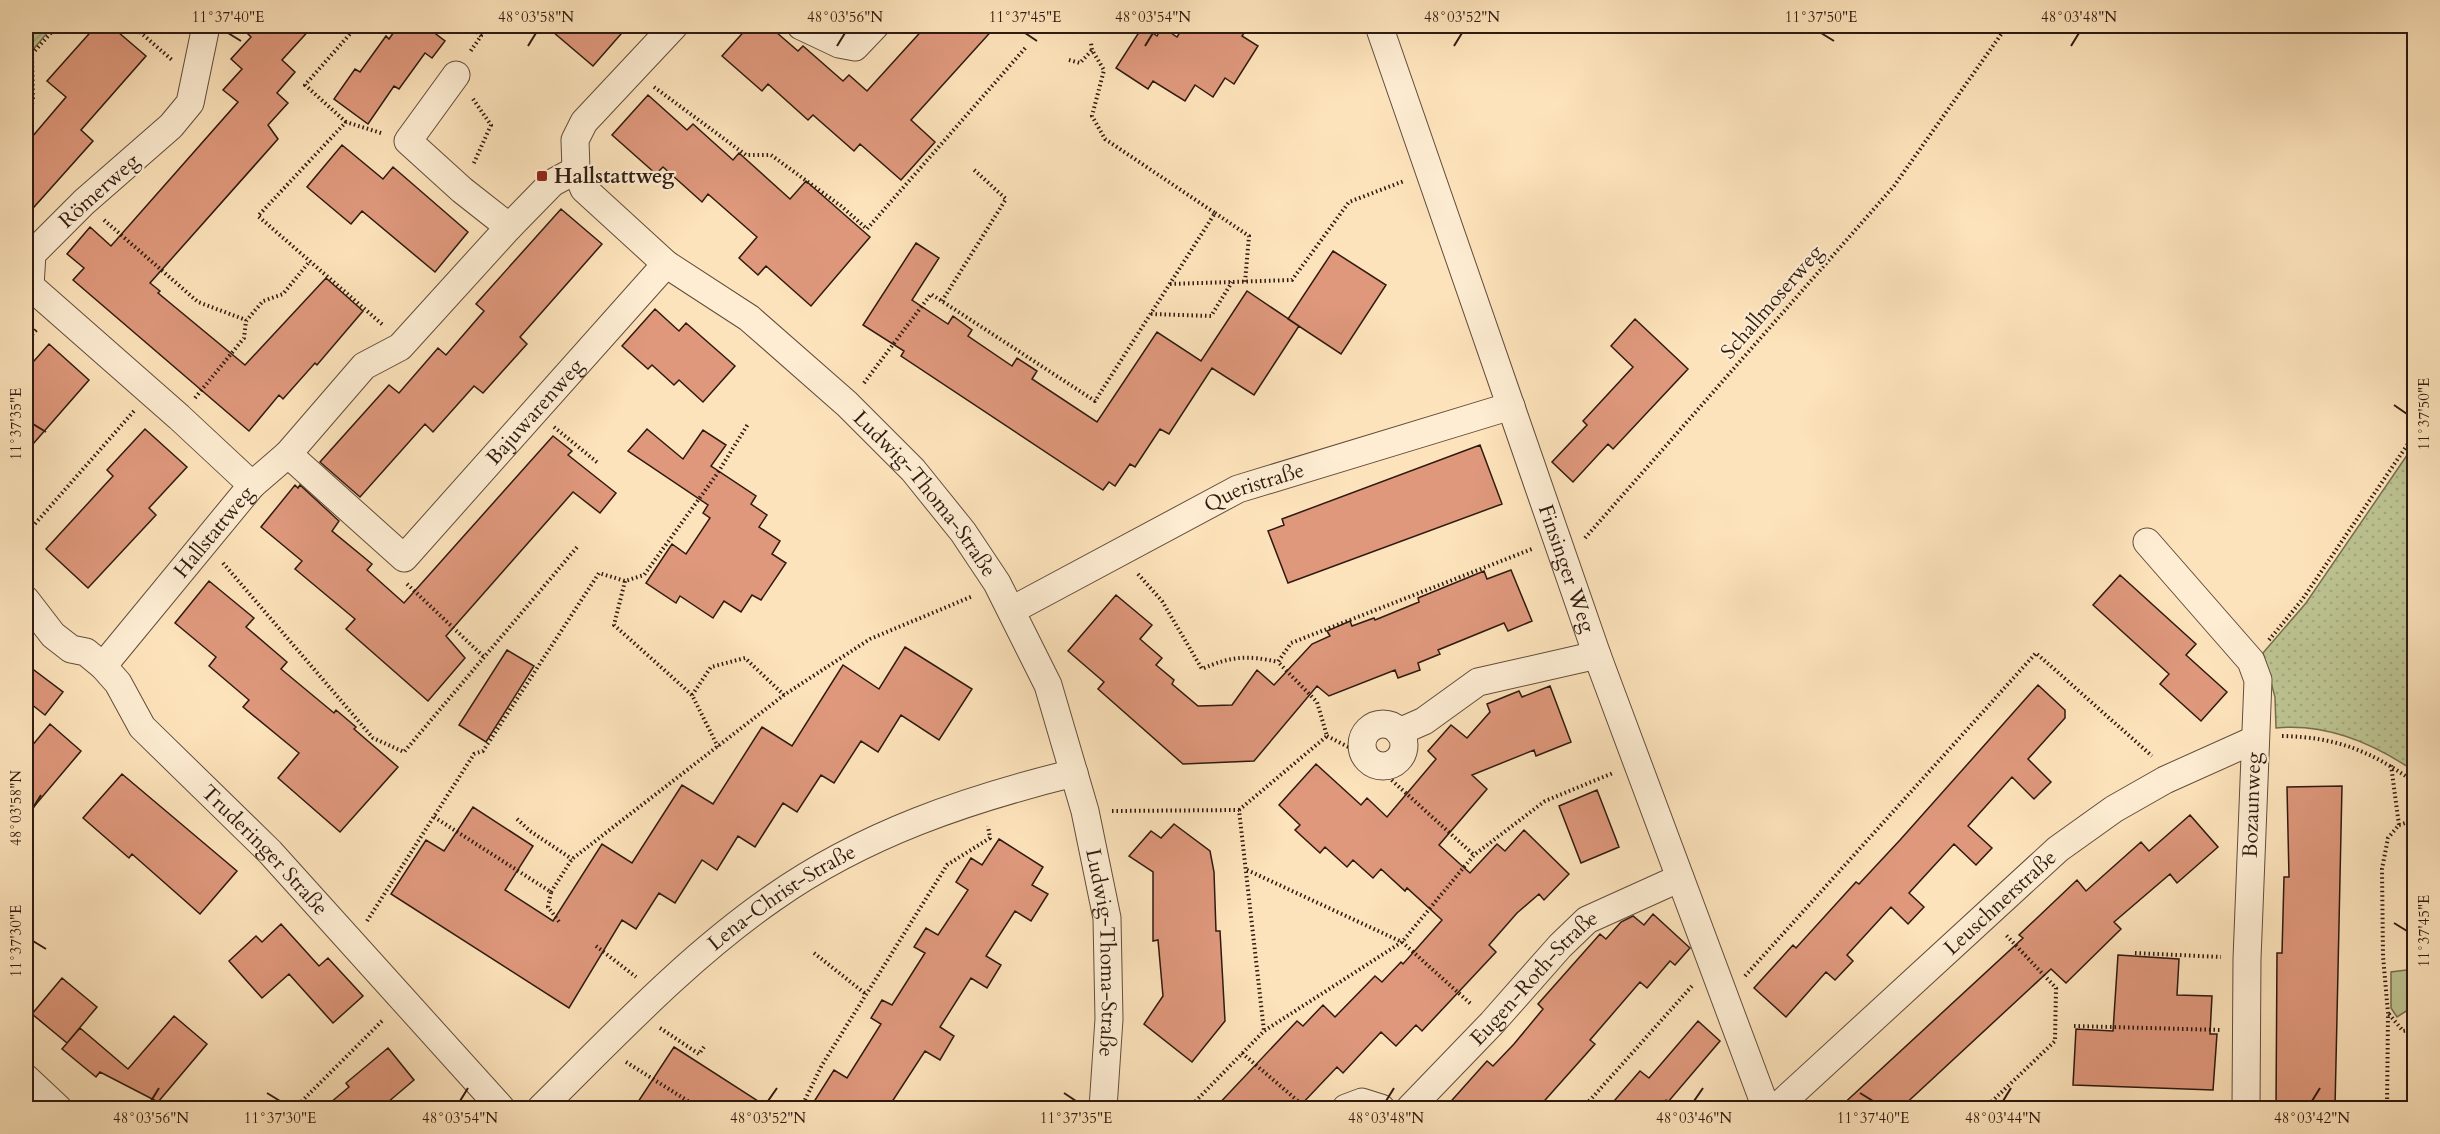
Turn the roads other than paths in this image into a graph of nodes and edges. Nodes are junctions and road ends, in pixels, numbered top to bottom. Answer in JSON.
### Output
{"nodes":[{"id":1,"x":206,"y":26,"type":"edge"},
{"id":2,"x":674,"y":26,"type":"edge"},
{"id":3,"x":801,"y":26,"type":"edge"},
{"id":4,"x":875,"y":26,"type":"edge"},
{"id":5,"x":1379,"y":26,"type":"edge"},
{"id":6,"x":456,"y":75,"type":"road end"},
{"id":7,"x":576,"y":170,"type":"junction"},
{"id":8,"x":509,"y":227,"type":"junction"},
{"id":9,"x":666,"y":264,"type":"junction"},
{"id":10,"x":1511,"y":406,"type":"junction"},
{"id":11,"x":288,"y":454,"type":"junction"},
{"id":12,"x":252,"y":485,"type":"junction"},
{"id":13,"x":2146,"y":542,"type":"dead end"},
{"id":14,"x":26,"y":600,"type":"edge"},
{"id":15,"x":1012,"y":610,"type":"junction"},
{"id":16,"x":1597,"y":655,"type":"junction"},
{"id":17,"x":102,"y":666,"type":"junction"},
{"id":18,"x":2254,"y":740,"type":"junction"},
{"id":19,"x":1369,"y":760,"type":"road end"},
{"id":20,"x":1074,"y":773,"type":"junction"},
{"id":21,"x":1680,"y":879,"type":"junction"},
{"id":22,"x":26,"y":1078,"type":"edge"},
{"id":23,"x":58,"y":1108,"type":"edge"},
{"id":24,"x":501,"y":1108,"type":"edge"},
{"id":25,"x":541,"y":1108,"type":"edge"},
{"id":26,"x":1103,"y":1108,"type":"edge"},
{"id":27,"x":1346,"y":1108,"type":"edge"},
{"id":28,"x":1381,"y":1108,"type":"edge"},
{"id":29,"x":1410,"y":1108,"type":"edge"},
{"id":30,"x":1766,"y":1108,"type":"edge"},
{"id":31,"x":1776,"y":1108,"type":"edge"},
{"id":32,"x":2246,"y":1108,"type":"edge"}],
"edges":[{"from":1,"to":12,"type":"street","name":"Römerweg"},
{"from":2,"to":7,"type":"street","name":"Ludwig-Thoma-Straße"},
{"from":3,"to":4,"type":"street"},
{"from":5,"to":10,"type":"street","name":"Finsinger Weg"},
{"from":6,"to":8,"type":"street"},
{"from":7,"to":8,"type":"street","name":"Hallstattweg"},
{"from":7,"to":9,"type":"street","name":"Ludwig-Thoma-Straße"},
{"from":8,"to":11,"type":"street","name":"Hallstattweg"},
{"from":9,"to":11,"type":"street","name":"Bajuwarenweg"},
{"from":9,"to":15,"type":"street","name":"Ludwig-Thoma-Straße"},
{"from":10,"to":15,"type":"street","name":"Queristraße"},
{"from":10,"to":16,"type":"street","name":"Finsinger Weg"},
{"from":11,"to":12,"type":"street","name":"Hallstattweg"},
{"from":12,"to":17,"type":"street","name":"Hallstattweg"},
{"from":13,"to":18,"type":"street","name":"Bozaunweg"},
{"from":14,"to":17,"type":"street","name":"Truderinger Straße"},
{"from":15,"to":20,"type":"street","name":"Ludwig-Thoma-Straße"},
{"from":16,"to":19,"type":"street"},
{"from":16,"to":21,"type":"street","name":"Finsinger Weg"},
{"from":17,"to":24,"type":"street","name":"Truderinger Straße"},
{"from":18,"to":31,"type":"street","name":"Leuschnerstraße"},
{"from":18,"to":32,"type":"street","name":"Bozaunweg"},
{"from":20,"to":25,"type":"street","name":"Lena-Christ-Straße"},
{"from":20,"to":26,"type":"street","name":"Ludwig-Thoma-Straße"},
{"from":21,"to":29,"type":"street","name":"Eugen-Roth-Straße"},
{"from":21,"to":30,"type":"street","name":"Finsinger Weg"},
{"from":22,"to":23,"type":"street"},
{"from":27,"to":28,"type":"street"}]}
